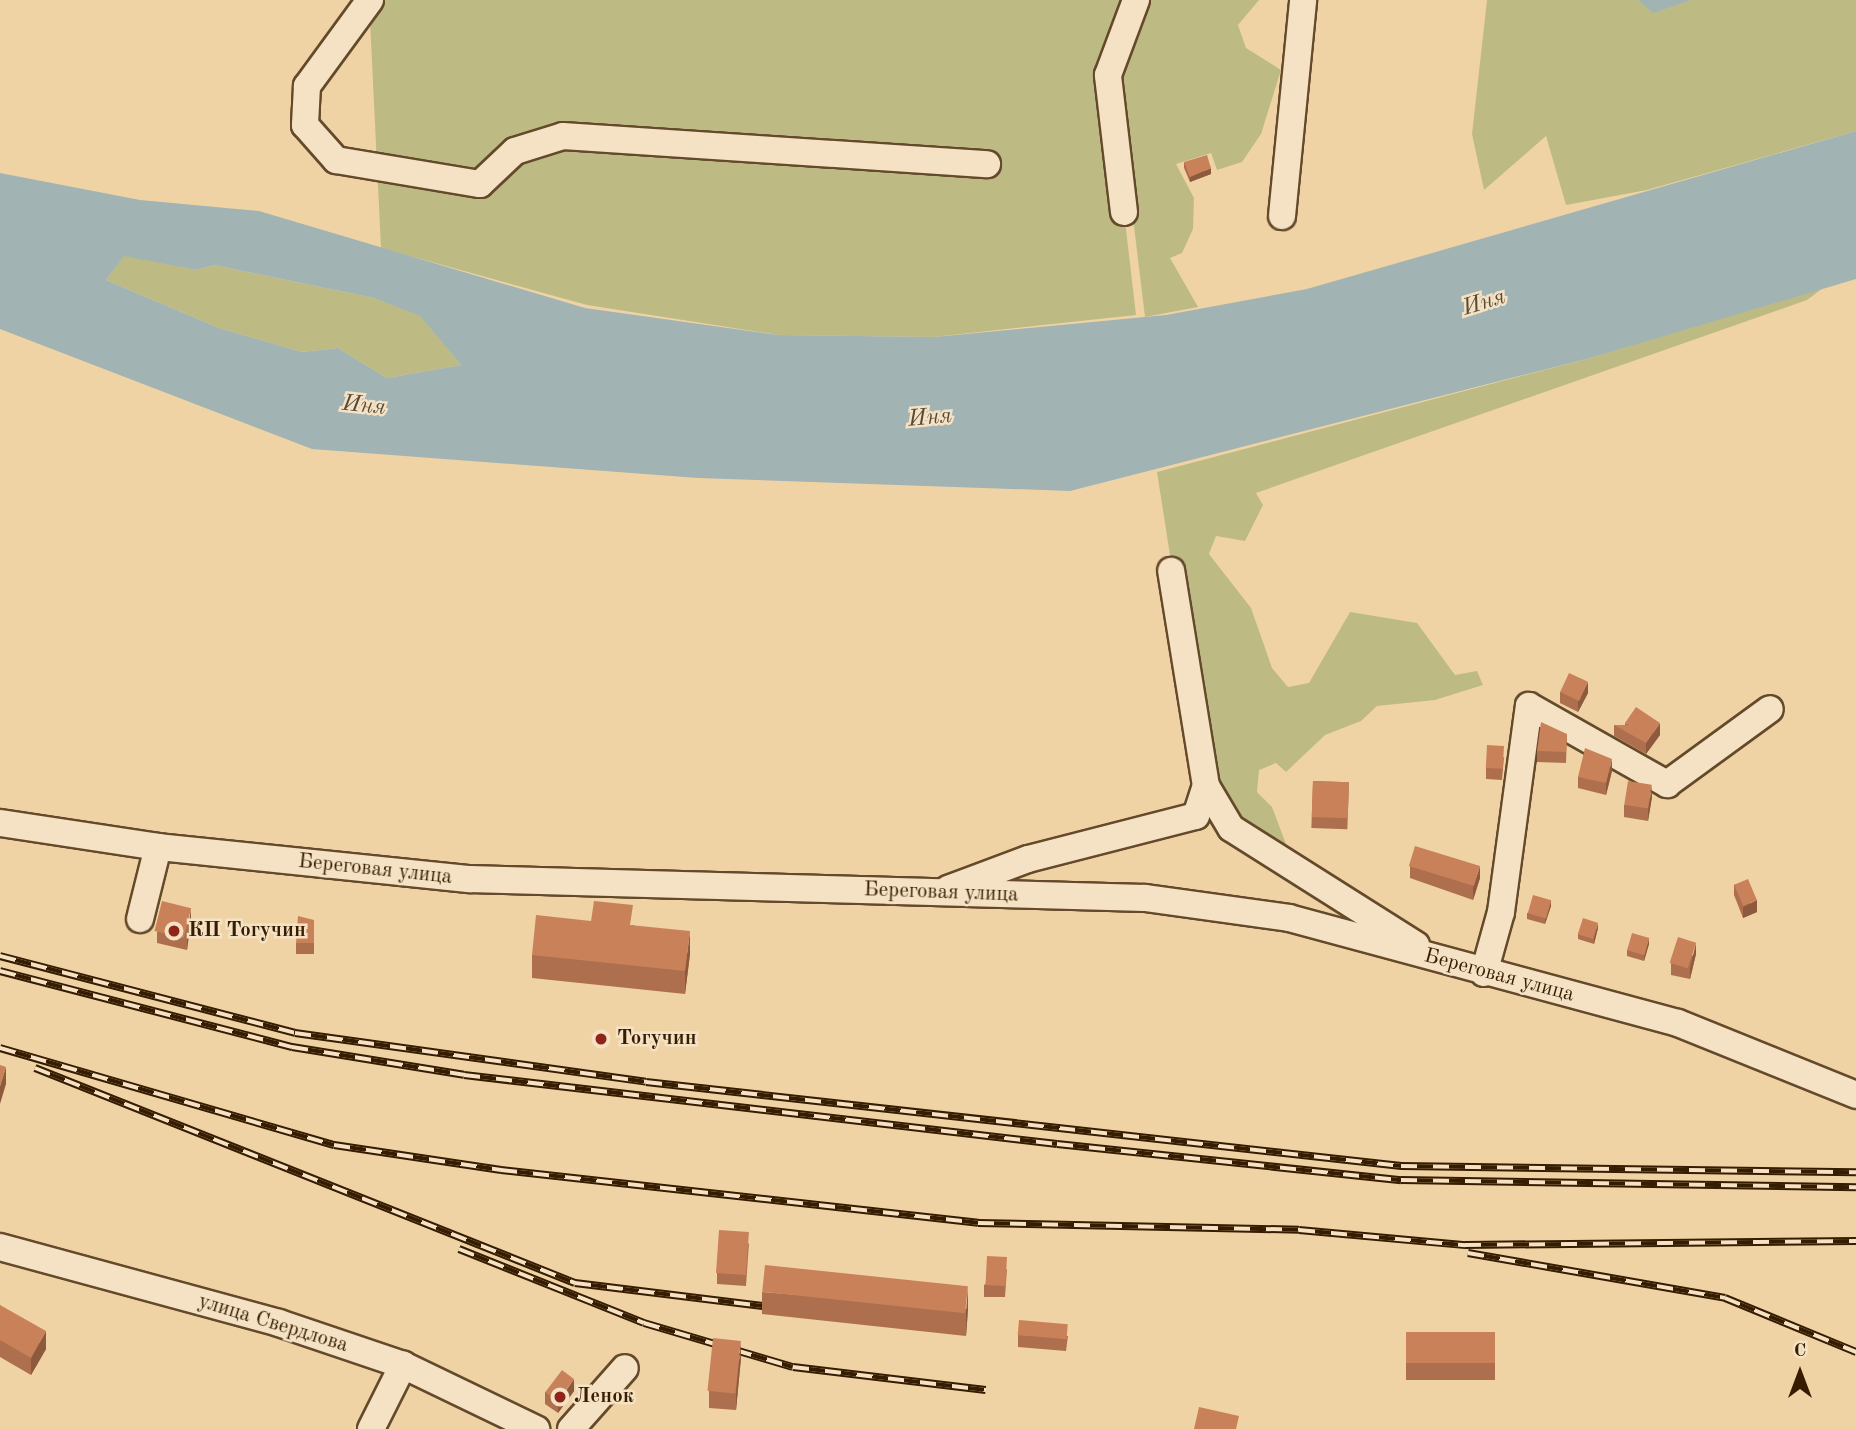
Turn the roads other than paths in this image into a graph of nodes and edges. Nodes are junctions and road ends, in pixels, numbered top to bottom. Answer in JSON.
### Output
{"nodes":[{"id":1,"x":370,"y":0,"type":"edge"},
{"id":2,"x":1136,"y":0,"type":"edge"},
{"id":3,"x":1303,"y":0,"type":"edge"},
{"id":4,"x":987,"y":164,"type":"dead end"},
{"id":5,"x":1124,"y":212,"type":"dead end"},
{"id":6,"x":1282,"y":216,"type":"dead end"},
{"id":7,"x":1171,"y":571,"type":"dead end"},
{"id":8,"x":1770,"y":709,"type":"dead end"},
{"id":9,"x":1206,"y":786,"type":"junction"},
{"id":10,"x":0,"y":823,"type":"edge"},
{"id":11,"x":158,"y":847,"type":"junction"},
{"id":12,"x":937,"y":894,"type":"junction"},
{"id":13,"x":140,"y":919,"type":"dead end"},
{"id":14,"x":1442,"y":962,"type":"junction"},
{"id":15,"x":1484,"y":972,"type":"junction"},
{"id":16,"x":1856,"y":1095,"type":"edge"},
{"id":17,"x":0,"y":1247,"type":"edge"},
{"id":18,"x":403,"y":1365,"type":"junction"},
{"id":19,"x":625,"y":1368,"type":"dead end"},
{"id":20,"x":371,"y":1429,"type":"edge"},
{"id":21,"x":536,"y":1429,"type":"edge"},
{"id":22,"x":571,"y":1429,"type":"edge"}],
"edges":[{"from":1,"to":4,"type":"street"},
{"from":2,"to":5,"type":"street"},
{"from":3,"to":6,"type":"street"},
{"from":7,"to":9,"type":"street"},
{"from":8,"to":15,"type":"street"},
{"from":9,"to":12,"type":"street"},
{"from":9,"to":14,"type":"street"},
{"from":10,"to":11,"type":"street","name":"Береговая улица"},
{"from":11,"to":12,"type":"street","name":"Береговая улица"},
{"from":11,"to":13,"type":"street"},
{"from":12,"to":14,"type":"street","name":"Береговая улица"},
{"from":14,"to":15,"type":"street","name":"Береговая улица"},
{"from":15,"to":16,"type":"street","name":"Береговая улица"},
{"from":17,"to":18,"type":"street","name":"улица Свердлова"},
{"from":18,"to":20,"type":"street"},
{"from":18,"to":21,"type":"street","name":"улица Свердлова"},
{"from":19,"to":22,"type":"street"}]}
